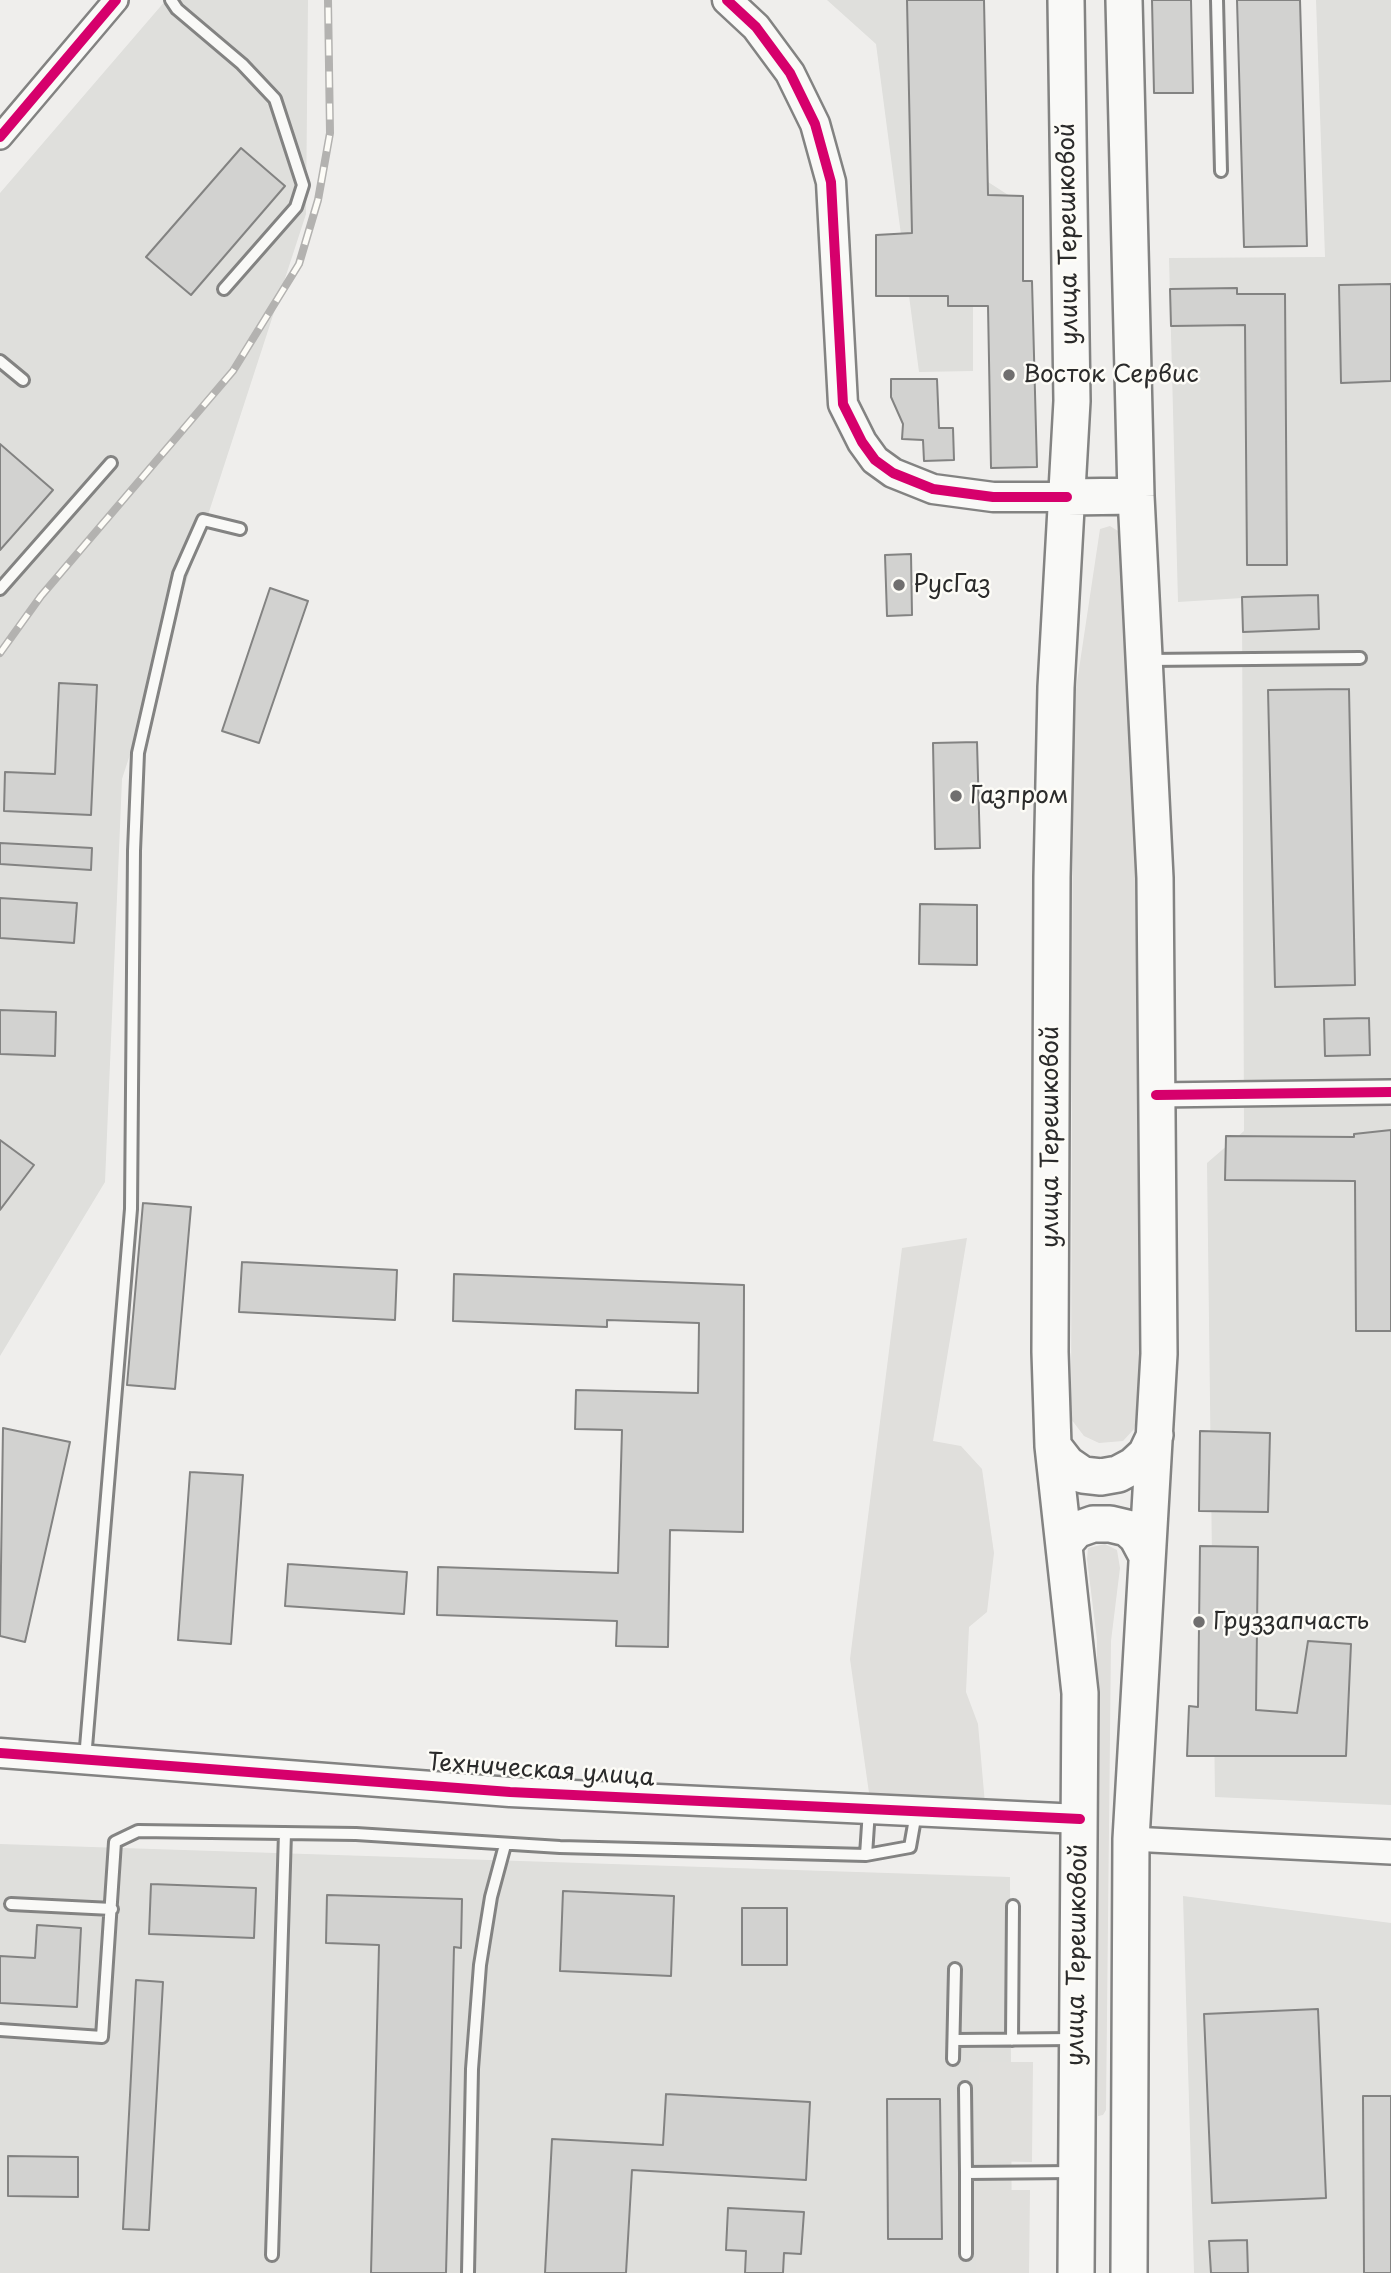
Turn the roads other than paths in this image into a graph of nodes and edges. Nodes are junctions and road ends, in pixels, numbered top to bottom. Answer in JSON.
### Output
{"nodes":[{"id":1,"x":116,"y":0,"type":"edge"},
{"id":2,"x":171,"y":0,"type":"edge"},
{"id":3,"x":727,"y":0,"type":"edge"},
{"id":4,"x":1066,"y":0,"type":"edge"},
{"id":5,"x":1124,"y":0,"type":"edge"},
{"id":6,"x":1217,"y":0,"type":"edge"},
{"id":7,"x":0,"y":137,"type":"edge"},
{"id":8,"x":1221,"y":171,"type":"dead end"},
{"id":9,"x":224,"y":289,"type":"dead end"},
{"id":10,"x":0,"y":361,"type":"edge"},
{"id":11,"x":23,"y":380,"type":"dead end"},
{"id":12,"x":111,"y":463,"type":"dead end"},
{"id":13,"x":1136,"y":495,"type":"junction"},
{"id":14,"x":1067,"y":497,"type":"junction"},
{"id":15,"x":240,"y":529,"type":"dead end"},
{"id":16,"x":0,"y":589,"type":"edge"},
{"id":17,"x":1360,"y":658,"type":"dead end"},
{"id":18,"x":1145,"y":660,"type":"junction"},
{"id":19,"x":1391,"y":1092,"type":"edge"},
{"id":20,"x":1156,"y":1095,"type":"junction"},
{"id":21,"x":1155,"y":1435,"type":"junction"},
{"id":22,"x":1053,"y":1446,"type":"junction"},
{"id":23,"x":1064,"y":1544,"type":"junction"},
{"id":24,"x":1145,"y":1552,"type":"junction"},
{"id":25,"x":0,"y":1753,"type":"edge"},
{"id":26,"x":85,"y":1759,"type":"junction"},
{"id":27,"x":869,"y":1810,"type":"junction"},
{"id":28,"x":916,"y":1812,"type":"junction"},
{"id":29,"x":1080,"y":1819,"type":"junction"},
{"id":30,"x":285,"y":1833,"type":"junction"},
{"id":31,"x":1130,"y":1839,"type":"junction"},
{"id":32,"x":505,"y":1845,"type":"junction"},
{"id":33,"x":1391,"y":1852,"type":"edge"},
{"id":34,"x":866,"y":1855,"type":"junction"},
{"id":35,"x":11,"y":1903,"type":"dead end"},
{"id":36,"x":1013,"y":1906,"type":"dead end"},
{"id":37,"x":111,"y":1909,"type":"junction"},
{"id":38,"x":955,"y":1969,"type":"dead end"},
{"id":39,"x":0,"y":2030,"type":"edge"},
{"id":40,"x":1076,"y":2039,"type":"junction"},
{"id":41,"x":954,"y":2040,"type":"junction"},
{"id":42,"x":1012,"y":2040,"type":"junction"},
{"id":43,"x":953,"y":2059,"type":"dead end"},
{"id":44,"x":965,"y":2088,"type":"dead end"},
{"id":45,"x":1075,"y":2119,"type":"junction"},
{"id":46,"x":1129,"y":2119,"type":"junction"},
{"id":47,"x":1075,"y":2172,"type":"junction"},
{"id":48,"x":966,"y":2173,"type":"junction"},
{"id":49,"x":966,"y":2254,"type":"dead end"},
{"id":50,"x":272,"y":2255,"type":"dead end"},
{"id":51,"x":468,"y":2273,"type":"edge"},
{"id":52,"x":1076,"y":2273,"type":"edge"},
{"id":53,"x":1129,"y":2273,"type":"edge"}],
"edges":[{"from":1,"to":7,"type":"street"},
{"from":2,"to":9,"type":"lane"},
{"from":3,"to":14,"type":"street"},
{"from":4,"to":14,"type":"main road","name":"улица Терешковой"},
{"from":5,"to":13,"type":"main road","name":"улица Терешковой"},
{"from":6,"to":8,"type":"lane"},
{"from":10,"to":11,"type":"lane"},
{"from":12,"to":16,"type":"lane"},
{"from":13,"to":14,"type":"main road"},
{"from":13,"to":18,"type":"main road","name":"улица Терешковой"},
{"from":14,"to":22,"type":"main road","name":"улица Терешковой"},
{"from":15,"to":26,"type":"lane"},
{"from":17,"to":18,"type":"lane"},
{"from":18,"to":20,"type":"main road","name":"улица Терешковой"},
{"from":19,"to":20,"type":"street"},
{"from":20,"to":21,"type":"main road","name":"улица Терешковой"},
{"from":21,"to":22,"type":"main road"},
{"from":21,"to":24,"type":"main road","name":"улица Терешковой"},
{"from":22,"to":23,"type":"main road","name":"улица Терешковой"},
{"from":23,"to":24,"type":"main road"},
{"from":23,"to":29,"type":"main road","name":"улица Терешковой"},
{"from":24,"to":31,"type":"main road","name":"улица Терешковой"},
{"from":25,"to":26,"type":"street","name":"Техническая улица"},
{"from":26,"to":27,"type":"street","name":"Техническая улица"},
{"from":27,"to":28,"type":"street","name":"Техническая улица"},
{"from":27,"to":34,"type":"lane"},
{"from":28,"to":29,"type":"street","name":"Техническая улица"},
{"from":28,"to":34,"type":"lane"},
{"from":29,"to":40,"type":"main road","name":"улица Терешковой"},
{"from":30,"to":32,"type":"lane"},
{"from":30,"to":37,"type":"lane"},
{"from":30,"to":50,"type":"lane"},
{"from":31,"to":33,"type":"street"},
{"from":31,"to":46,"type":"main road","name":"улица Терешковой"},
{"from":32,"to":34,"type":"lane"},
{"from":32,"to":51,"type":"lane"},
{"from":35,"to":37,"type":"lane"},
{"from":36,"to":42,"type":"lane"},
{"from":37,"to":39,"type":"lane"},
{"from":38,"to":41,"type":"lane"},
{"from":40,"to":42,"type":"lane"},
{"from":40,"to":45,"type":"main road","name":"улица Терешковой"},
{"from":41,"to":42,"type":"lane"},
{"from":41,"to":43,"type":"lane"},
{"from":44,"to":48,"type":"lane"},
{"from":45,"to":46,"type":"main road"},
{"from":45,"to":47,"type":"main road","name":"улица Терешковой"},
{"from":46,"to":53,"type":"main road","name":"улица Терешковой"},
{"from":47,"to":48,"type":"lane"},
{"from":47,"to":52,"type":"main road","name":"улица Терешковой"},
{"from":48,"to":49,"type":"lane"}]}
